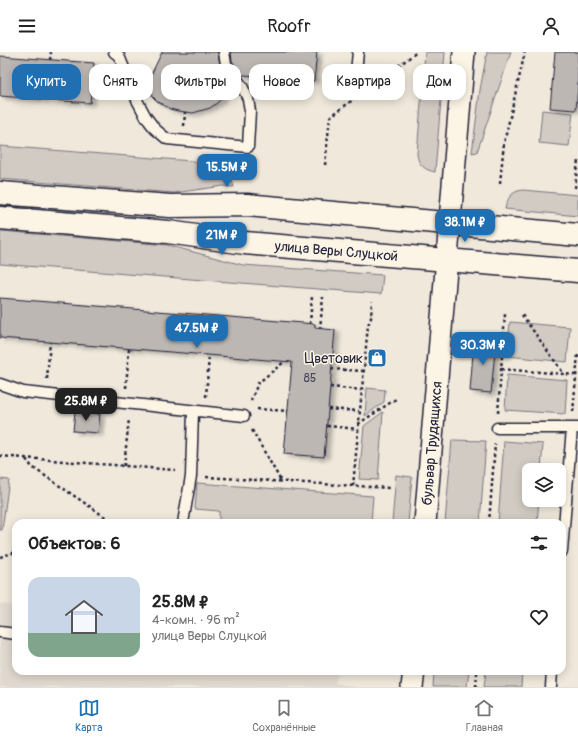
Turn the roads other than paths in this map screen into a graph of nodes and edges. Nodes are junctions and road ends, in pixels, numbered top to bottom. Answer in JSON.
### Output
{"nodes":[{"id":1,"x":224,"y":52,"type":"edge"},
{"id":2,"x":358,"y":52,"type":"edge"},
{"id":3,"x":464,"y":52,"type":"edge"},
{"id":4,"x":120,"y":53,"type":"edge"},
{"id":5,"x":357,"y":64,"type":"edge"},
{"id":6,"x":0,"y":193,"type":"edge"},
{"id":7,"x":0,"y":218,"type":"edge"},
{"id":8,"x":450,"y":223,"type":"junction"},
{"id":9,"x":578,"y":235,"type":"edge"},
{"id":10,"x":447,"y":261,"type":"junction"},
{"id":11,"x":578,"y":271,"type":"edge"},
{"id":12,"x":0,"y":384,"type":"edge"},
{"id":13,"x":193,"y":412,"type":"junction"},
{"id":14,"x":244,"y":416,"type":"road end"},
{"id":15,"x":497,"y":428,"type":"road end"},
{"id":16,"x":575,"y":428,"type":"edge"},
{"id":17,"x":184,"y":519,"type":"edge"},
{"id":18,"x":425,"y":519,"type":"edge"},
{"id":19,"x":565,"y":519,"type":"edge"},
{"id":20,"x":0,"y":632,"type":"edge"},
{"id":21,"x":12,"y":634,"type":"edge"},
{"id":22,"x":414,"y":675,"type":"edge"},
{"id":23,"x":552,"y":675,"type":"edge"},
{"id":24,"x":412,"y":687,"type":"edge"},
{"id":25,"x":551,"y":687,"type":"edge"}],
"edges":[{"from":1,"to":4,"type":"lane"},
{"from":2,"to":5,"type":"lane"},
{"from":3,"to":8,"type":"street","name":"бульвар Трудящихся"},
{"from":6,"to":8,"type":"street"},
{"from":7,"to":10,"type":"street","name":"улица Веры Слуцкой"},
{"from":8,"to":9,"type":"street"},
{"from":8,"to":10,"type":"street","name":"бульвар Трудящихся"},
{"from":10,"to":11,"type":"street","name":"улица Веры Слуцкой"},
{"from":10,"to":18,"type":"street","name":"бульвар Трудящихся"},
{"from":12,"to":13,"type":"lane"},
{"from":13,"to":14,"type":"lane"},
{"from":13,"to":17,"type":"lane"},
{"from":15,"to":16,"type":"lane"},
{"from":16,"to":19,"type":"lane"},
{"from":20,"to":21,"type":"lane"},
{"from":22,"to":24,"type":"street"},
{"from":23,"to":25,"type":"lane"}]}
